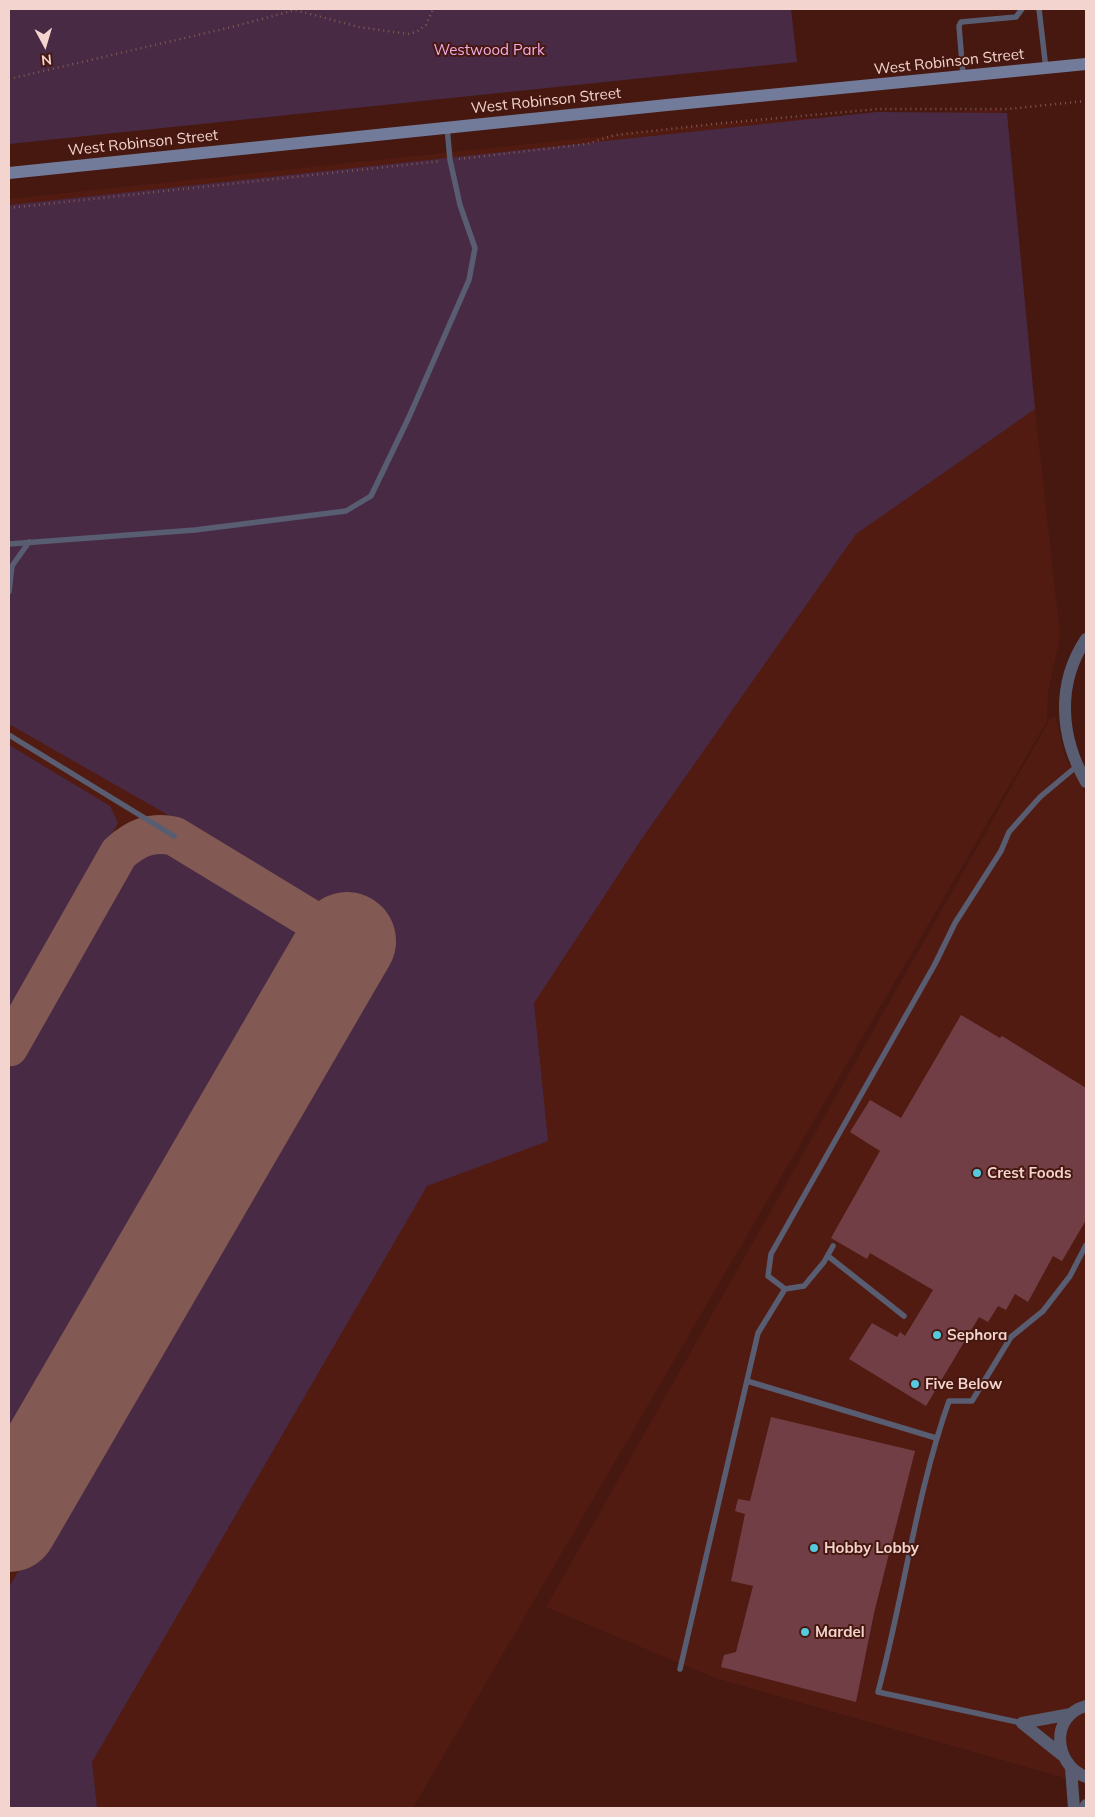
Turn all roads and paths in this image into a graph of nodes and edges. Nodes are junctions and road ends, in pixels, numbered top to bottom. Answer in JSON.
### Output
{"nodes":[{"id":1,"x":433,"y":9,"type":"edge"},
{"id":2,"x":1022,"y":9,"type":"edge"},
{"id":3,"x":1040,"y":9,"type":"edge"},
{"id":4,"x":1086,"y":64,"type":"edge"},
{"id":5,"x":1046,"y":69,"type":"junction"},
{"id":6,"x":963,"y":77,"type":"junction"},
{"id":7,"x":9,"y":79,"type":"edge"},
{"id":8,"x":1086,"y":101,"type":"edge"},
{"id":9,"x":447,"y":128,"type":"junction"},
{"id":10,"x":450,"y":160,"type":"junction"},
{"id":11,"x":9,"y":173,"type":"edge"},
{"id":12,"x":9,"y":208,"type":"edge"},
{"id":13,"x":29,"y":542,"type":"junction"},
{"id":14,"x":9,"y":544,"type":"edge"},
{"id":15,"x":9,"y":592,"type":"edge"},
{"id":16,"x":1086,"y":639,"type":"edge"},
{"id":17,"x":9,"y":735,"type":"edge"},
{"id":18,"x":1077,"y":766,"type":"junction"},
{"id":19,"x":1086,"y":782,"type":"edge"},
{"id":20,"x":174,"y":836,"type":"dead end"},
{"id":21,"x":1086,"y":1245,"type":"edge"},
{"id":22,"x":833,"y":1246,"type":"dead end"},
{"id":23,"x":828,"y":1256,"type":"junction"},
{"id":24,"x":785,"y":1289,"type":"junction"},
{"id":25,"x":904,"y":1316,"type":"dead end"},
{"id":26,"x":747,"y":1382,"type":"junction"},
{"id":27,"x":936,"y":1438,"type":"junction"},
{"id":28,"x":680,"y":1669,"type":"dead end"},
{"id":29,"x":1086,"y":1706,"type":"edge"},
{"id":30,"x":1071,"y":1714,"type":"junction"},
{"id":31,"x":1022,"y":1723,"type":"junction"},
{"id":32,"x":1062,"y":1756,"type":"junction"},
{"id":33,"x":1071,"y":1768,"type":"junction"},
{"id":34,"x":1086,"y":1777,"type":"edge"},
{"id":35,"x":1074,"y":1808,"type":"edge"}],
"edges":[{"from":1,"to":7,"type":"path"},
{"from":2,"to":6,"type":"lane"},
{"from":3,"to":5,"type":"lane"},
{"from":4,"to":5,"type":"main road","name":"West Robinson Street"},
{"from":5,"to":6,"type":"main road","name":"West Robinson Street"},
{"from":6,"to":9,"type":"main road","name":"West Robinson Street"},
{"from":8,"to":10,"type":"path"},
{"from":9,"to":10,"type":"lane"},
{"from":9,"to":11,"type":"main road","name":"West Robinson Street"},
{"from":10,"to":12,"type":"path"},
{"from":10,"to":13,"type":"lane"},
{"from":13,"to":14,"type":"lane"},
{"from":13,"to":15,"type":"lane"},
{"from":16,"to":18,"type":"street"},
{"from":17,"to":20,"type":"lane"},
{"from":18,"to":19,"type":"street"},
{"from":18,"to":24,"type":"lane"},
{"from":21,"to":27,"type":"lane"},
{"from":22,"to":23,"type":"lane"},
{"from":23,"to":24,"type":"lane"},
{"from":23,"to":25,"type":"lane"},
{"from":24,"to":26,"type":"lane"},
{"from":26,"to":27,"type":"lane"},
{"from":26,"to":28,"type":"lane"},
{"from":27,"to":31,"type":"lane"},
{"from":29,"to":30,"type":"street"},
{"from":30,"to":31,"type":"street"},
{"from":30,"to":32,"type":"street"},
{"from":31,"to":32,"type":"street"},
{"from":32,"to":33,"type":"street"},
{"from":33,"to":34,"type":"street"},
{"from":33,"to":35,"type":"street"}]}
